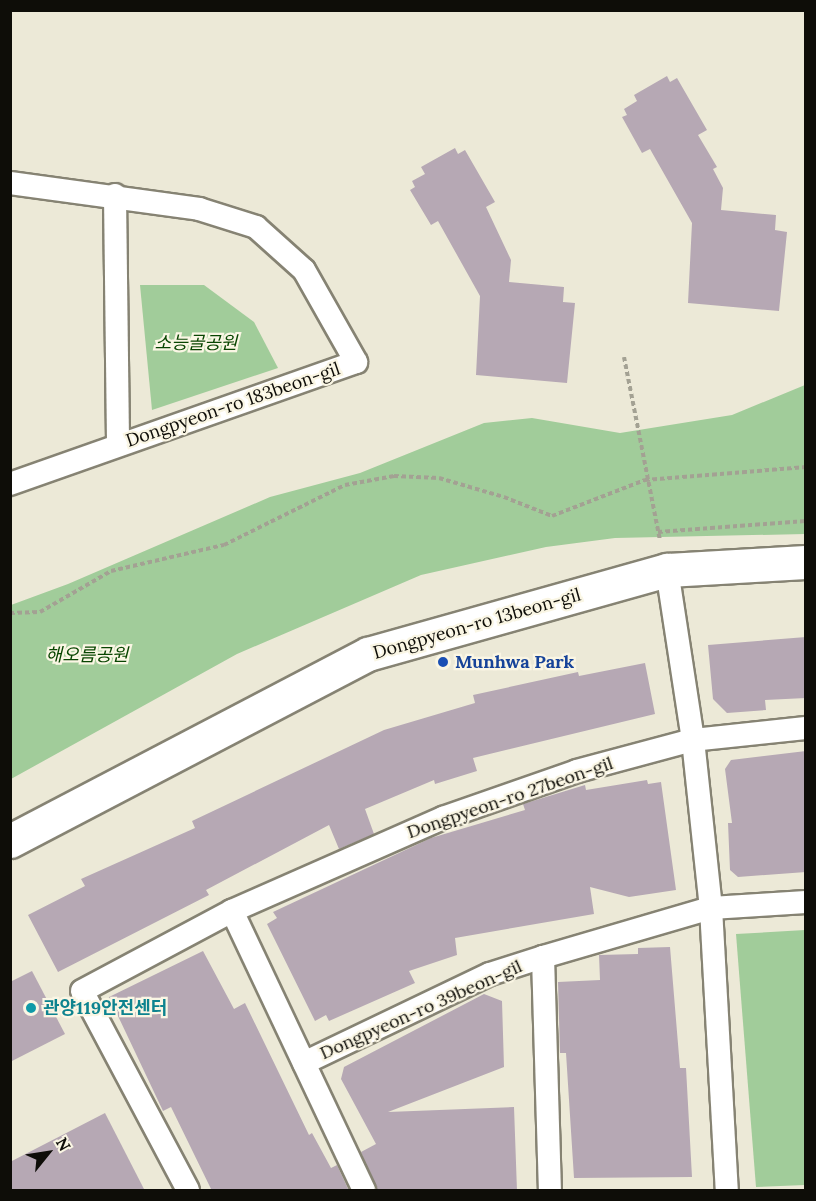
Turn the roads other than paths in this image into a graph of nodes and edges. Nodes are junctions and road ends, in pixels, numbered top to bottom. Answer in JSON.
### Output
{"nodes":[{"id":1,"x":10,"y":183,"type":"edge"},
{"id":2,"x":115,"y":195,"type":"junction"},
{"id":3,"x":118,"y":445,"type":"junction"},
{"id":4,"x":10,"y":484,"type":"edge"},
{"id":5,"x":806,"y":562,"type":"edge"},
{"id":6,"x":667,"y":570,"type":"junction"},
{"id":7,"x":806,"y":728,"type":"edge"},
{"id":8,"x":693,"y":740,"type":"junction"},
{"id":9,"x":10,"y":841,"type":"edge"},
{"id":10,"x":806,"y":902,"type":"edge"},
{"id":11,"x":711,"y":908,"type":"junction"},
{"id":12,"x":232,"y":911,"type":"junction"},
{"id":13,"x":543,"y":957,"type":"junction"},
{"id":14,"x":304,"y":1063,"type":"junction"},
{"id":15,"x":188,"y":1191,"type":"edge"},
{"id":16,"x":364,"y":1191,"type":"edge"},
{"id":17,"x":550,"y":1191,"type":"edge"},
{"id":18,"x":727,"y":1191,"type":"edge"}],
"edges":[{"from":1,"to":2,"type":"street","name":"Dongpyeon-ro 183beon-gil"},
{"from":2,"to":3,"type":"street","name":"Dongpyeon-ro 183beon-gil"},
{"from":2,"to":3,"type":"street","name":"Dongpyeon-ro 183beon-gil"},
{"from":3,"to":4,"type":"street","name":"Dongpyeon-ro 183beon-gil"},
{"from":5,"to":6,"type":"street","name":"Dongpyeon-ro 13beon-gil"},
{"from":6,"to":8,"type":"street"},
{"from":6,"to":9,"type":"street","name":"Dongpyeon-ro 13beon-gil"},
{"from":7,"to":8,"type":"street","name":"Dongpyeon-ro 27beon-gil"},
{"from":8,"to":11,"type":"street"},
{"from":8,"to":12,"type":"street","name":"Dongpyeon-ro 27beon-gil"},
{"from":10,"to":11,"type":"street","name":"Dongpyeon-ro 39beon-gil"},
{"from":11,"to":13,"type":"street","name":"Dongpyeon-ro 39beon-gil"},
{"from":11,"to":18,"type":"street"},
{"from":12,"to":14,"type":"street"},
{"from":12,"to":15,"type":"street","name":"Dongpyeon-ro 27beon-gil"},
{"from":13,"to":14,"type":"street","name":"Dongpyeon-ro 39beon-gil"},
{"from":13,"to":17,"type":"street"},
{"from":14,"to":16,"type":"street"}]}
